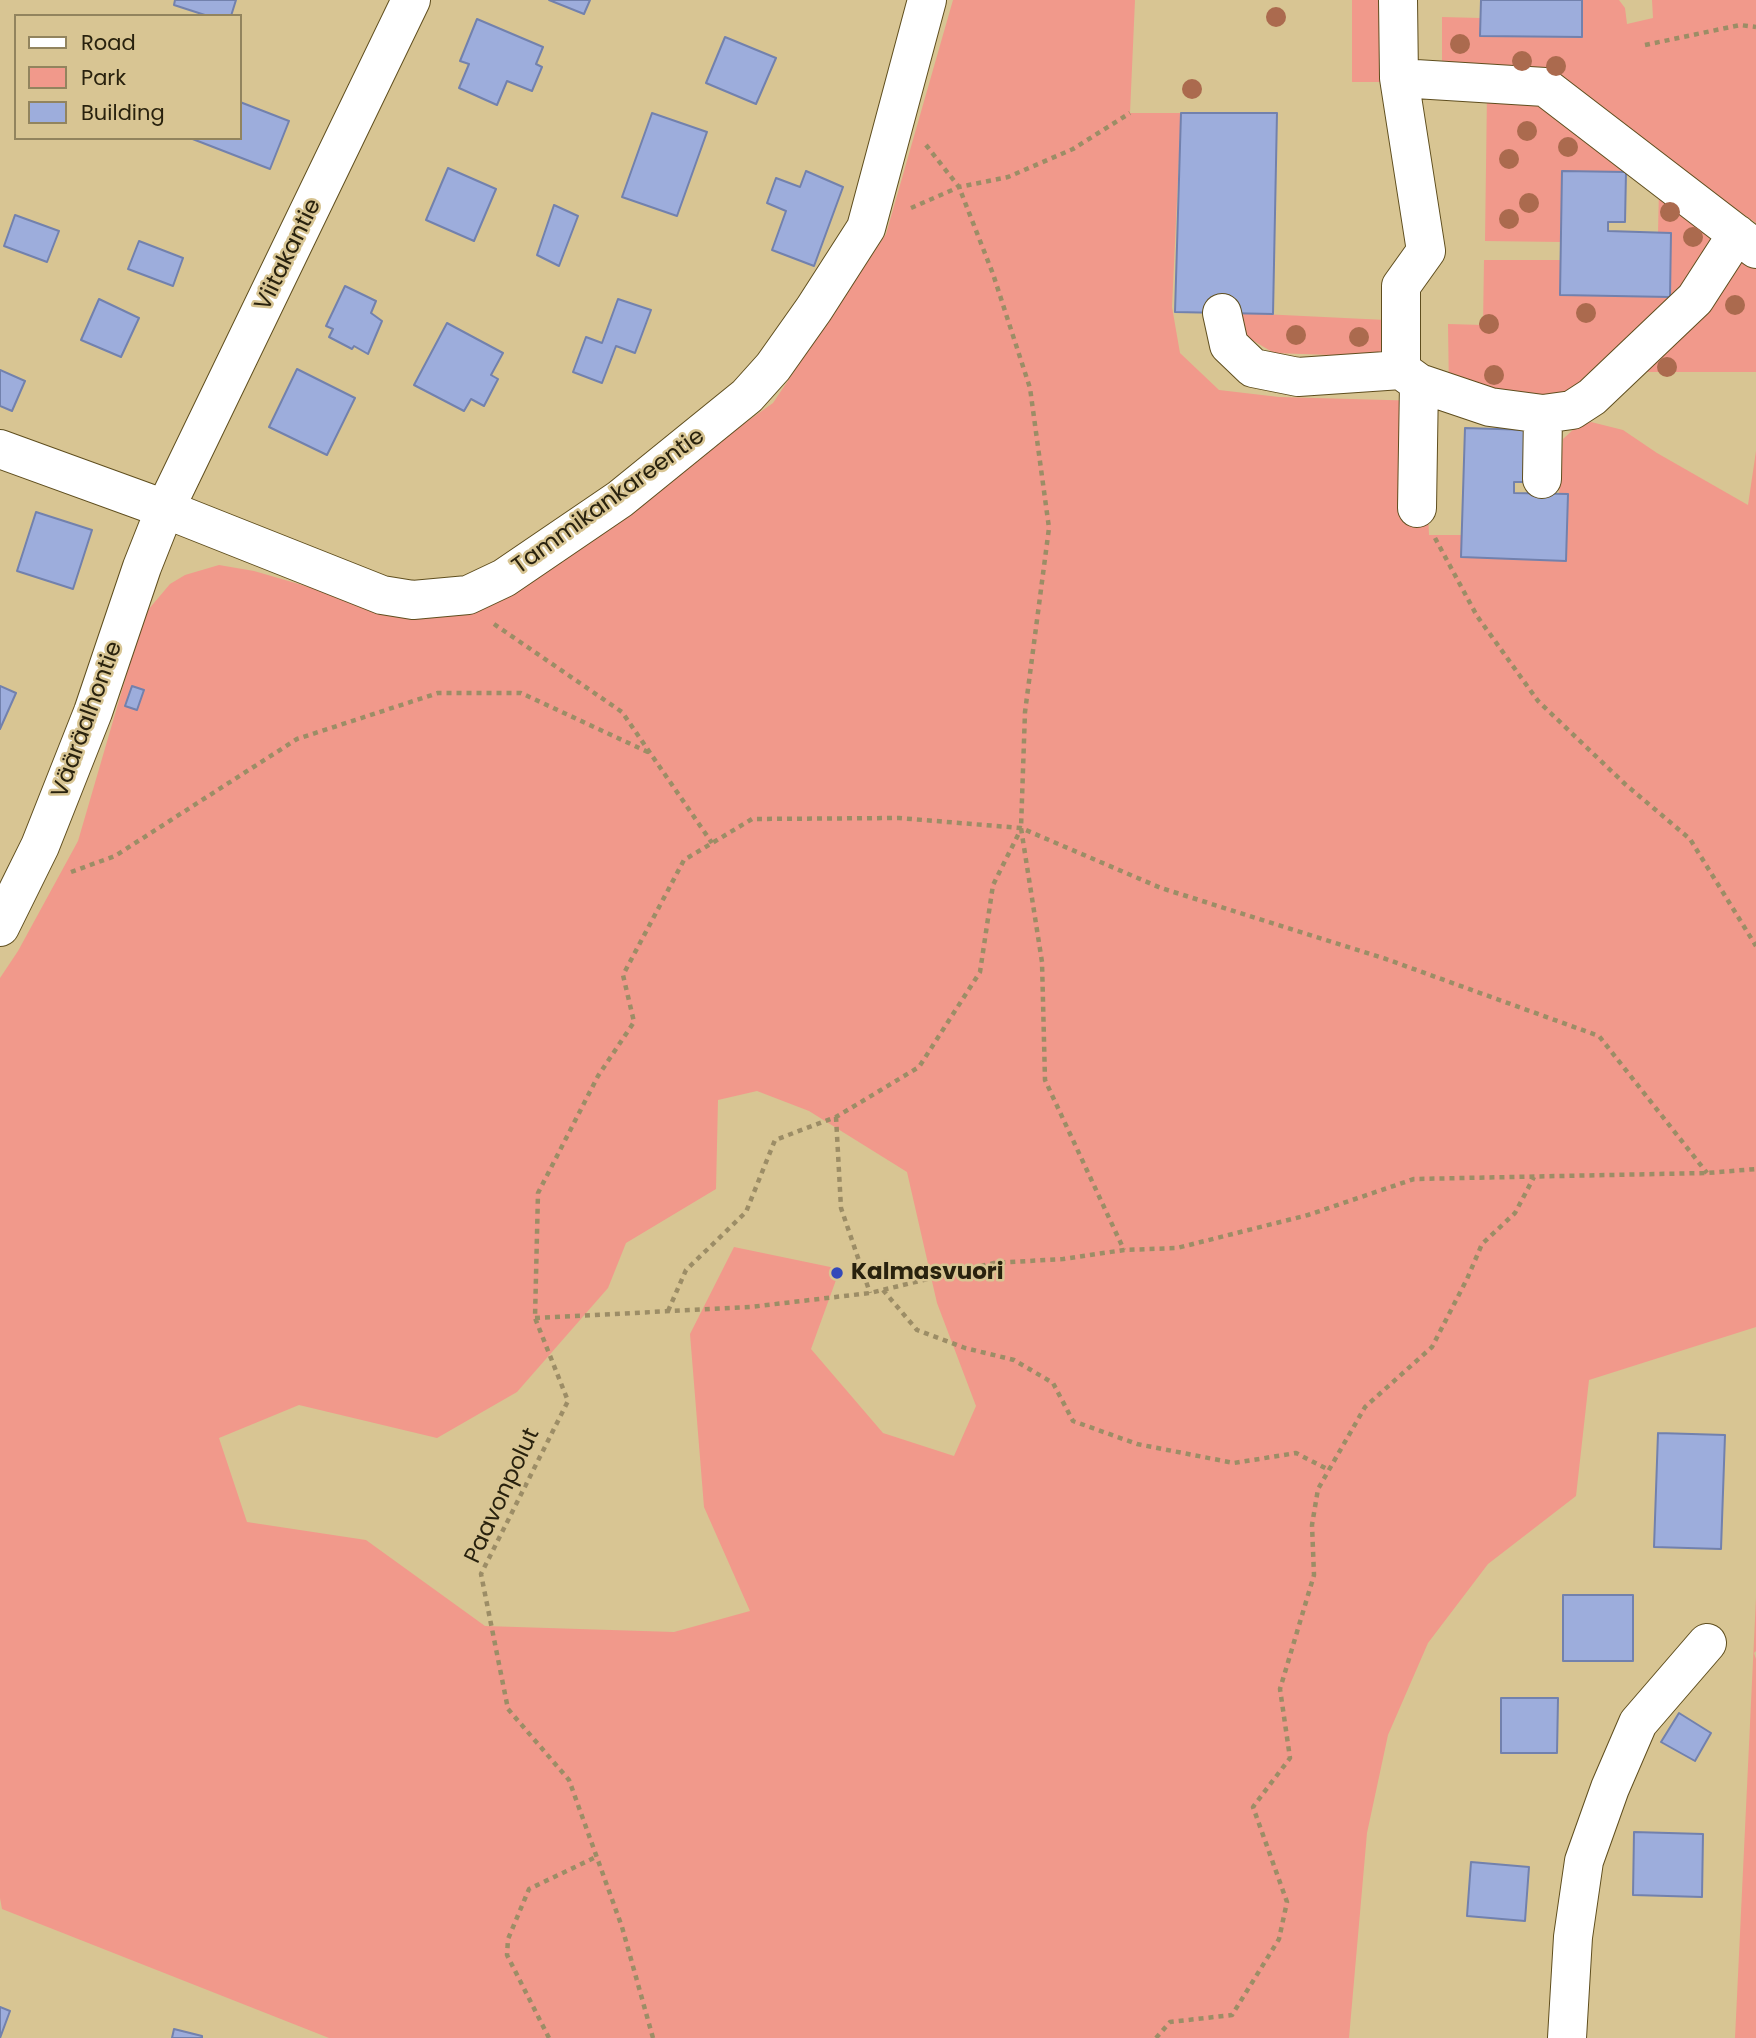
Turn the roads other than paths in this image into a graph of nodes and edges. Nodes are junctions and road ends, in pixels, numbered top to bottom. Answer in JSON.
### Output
{"nodes":[{"id":1,"x":411,"y":0,"type":"edge"},
{"id":2,"x":927,"y":0,"type":"edge"},
{"id":3,"x":1398,"y":0,"type":"edge"},
{"id":4,"x":1399,"y":78,"type":"junction"},
{"id":5,"x":1746,"y":241,"type":"edge"},
{"id":6,"x":1222,"y":313,"type":"dead end"},
{"id":7,"x":1410,"y":376,"type":"junction"},
{"id":8,"x":1543,"y":414,"type":"junction"},
{"id":9,"x":0,"y":449,"type":"edge"},
{"id":10,"x":1542,"y":479,"type":"dead end"},
{"id":11,"x":1417,"y":508,"type":"road end"},
{"id":12,"x":165,"y":509,"type":"junction"},
{"id":13,"x":0,"y":927,"type":"edge"},
{"id":14,"x":1707,"y":1643,"type":"dead end"},
{"id":15,"x":1567,"y":2038,"type":"edge"}],
"edges":[{"from":1,"to":12,"type":"street","name":"Viitakantie"},
{"from":2,"to":12,"type":"street","name":"Tammikankareentie"},
{"from":3,"to":4,"type":"street"},
{"from":4,"to":5,"type":"street"},
{"from":4,"to":7,"type":"street"},
{"from":5,"to":8,"type":"street"},
{"from":6,"to":7,"type":"street"},
{"from":7,"to":8,"type":"street"},
{"from":7,"to":11,"type":"street"},
{"from":8,"to":10,"type":"street"},
{"from":9,"to":12,"type":"street","name":"Tammikankareentie"},
{"from":12,"to":13,"type":"street","name":"Vääräalhontie"},
{"from":14,"to":15,"type":"street"}]}
